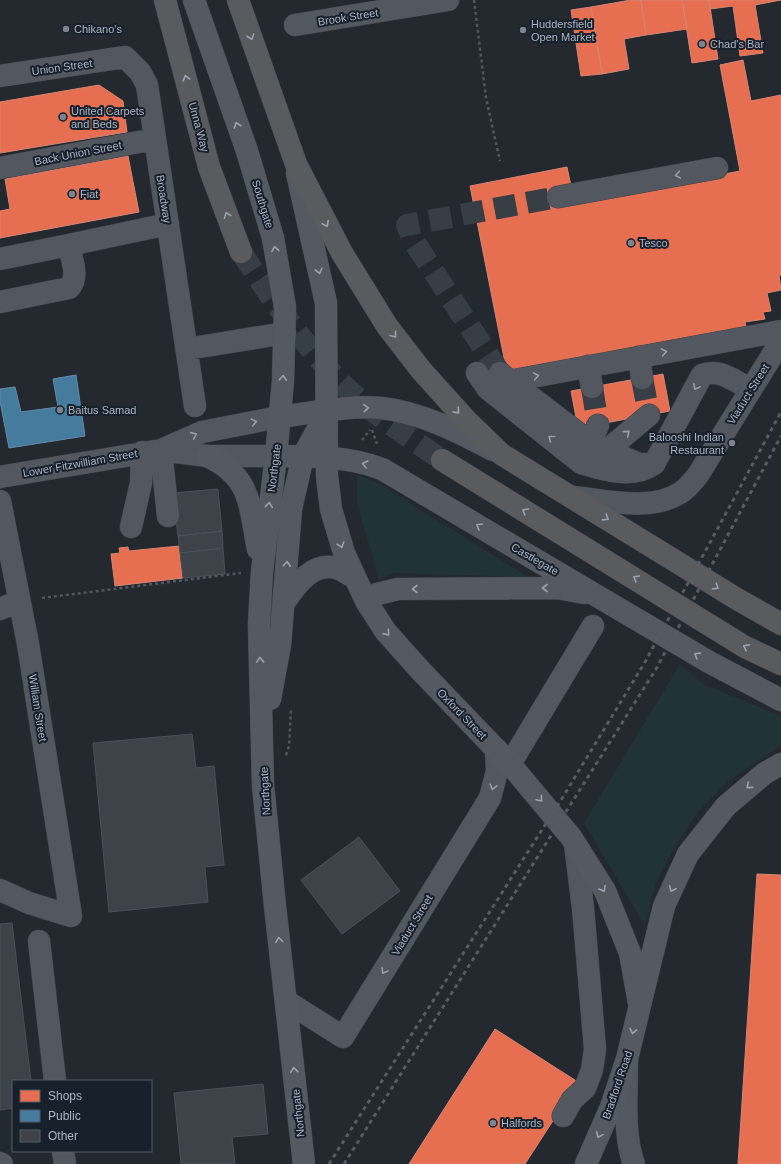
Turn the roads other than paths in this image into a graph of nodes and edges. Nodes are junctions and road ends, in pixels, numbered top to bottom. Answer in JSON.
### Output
{"nodes":[{"id":1,"x":165,"y":0,"type":"edge"},
{"id":2,"x":194,"y":0,"type":"edge"},
{"id":3,"x":238,"y":0,"type":"edge"},
{"id":4,"x":448,"y":0,"type":"edge"},
{"id":5,"x":295,"y":25,"type":"dead end"},
{"id":6,"x":125,"y":57,"type":"joint"},
{"id":7,"x":0,"y":76,"type":"edge"},
{"id":8,"x":155,"y":139,"type":"junction"},
{"id":9,"x":296,"y":164,"type":"junction"},
{"id":10,"x":0,"y":168,"type":"edge"},
{"id":11,"x":717,"y":168,"type":"dead end"},
{"id":12,"x":558,"y":197,"type":"tunnel mouth"},
{"id":13,"x":168,"y":224,"type":"junction"},
{"id":14,"x":68,"y":245,"type":"junction"},
{"id":15,"x":241,"y":252,"type":"tunnel mouth"},
{"id":16,"x":0,"y":259,"type":"edge"},
{"id":17,"x":0,"y":302,"type":"edge"},
{"id":18,"x":781,"y":330,"type":"edge"},
{"id":19,"x":285,"y":333,"type":"junction"},
{"id":20,"x":781,"y":341,"type":"edge"},
{"id":21,"x":187,"y":349,"type":"junction"},
{"id":22,"x":588,"y":366,"type":"junction"},
{"id":23,"x":477,"y":372,"type":"tunnel mouth"},
{"id":24,"x":592,"y":387,"type":"tunnel mouth"},
{"id":25,"x":750,"y":389,"type":"junction"},
{"id":26,"x":195,"y":406,"type":"dead end"},
{"id":27,"x":327,"y":411,"type":"junction"},
{"id":28,"x":649,"y":415,"type":"dead end"},
{"id":29,"x":279,"y":417,"type":"junction"},
{"id":30,"x":598,"y":440,"type":"junction"},
{"id":31,"x":151,"y":451,"type":"junction"},
{"id":32,"x":501,"y":454,"type":"junction"},
{"id":33,"x":206,"y":456,"type":"junction"},
{"id":34,"x":276,"y":456,"type":"junction"},
{"id":35,"x":303,"y":456,"type":"junction"},
{"id":36,"x":327,"y":457,"type":"junction"},
{"id":37,"x":442,"y":460,"type":"tunnel mouth"},
{"id":38,"x":654,"y":464,"type":"junction"},
{"id":39,"x":0,"y":477,"type":"edge"},
{"id":40,"x":573,"y":497,"type":"junction"},
{"id":41,"x":0,"y":501,"type":"edge"},
{"id":42,"x":168,"y":516,"type":"dead end"},
{"id":43,"x":131,"y":527,"type":"dead end"},
{"id":44,"x":262,"y":572,"type":"junction"},
{"id":45,"x":355,"y":578,"type":"junction"},
{"id":46,"x":597,"y":595,"type":"junction"},
{"id":47,"x":366,"y":601,"type":"junction"},
{"id":48,"x":284,"y":603,"type":"junction"},
{"id":49,"x":10,"y":605,"type":"edge"},
{"id":50,"x":781,"y":624,"type":"edge"},
{"id":51,"x":593,"y":626,"type":"dead end"},
{"id":52,"x":781,"y":664,"type":"edge"},
{"id":53,"x":781,"y":700,"type":"edge"},
{"id":54,"x":263,"y":740,"type":"junction"},
{"id":55,"x":503,"y":756,"type":"junction"},
{"id":56,"x":781,"y":764,"type":"edge"},
{"id":57,"x":575,"y":844,"type":"junction"},
{"id":58,"x":0,"y":890,"type":"edge"},
{"id":59,"x":39,"y":940,"type":"dead end"},
{"id":60,"x":286,"y":1001,"type":"junction"},
{"id":61,"x":639,"y":1003,"type":"junction"},
{"id":62,"x":627,"y":1059,"type":"junction"},
{"id":63,"x":55,"y":1080,"type":"edge"},
{"id":64,"x":563,"y":1116,"type":"dead end"},
{"id":65,"x":63,"y":1152,"type":"edge"},
{"id":66,"x":64,"y":1164,"type":"edge"},
{"id":67,"x":304,"y":1164,"type":"edge"},
{"id":68,"x":586,"y":1164,"type":"edge"},
{"id":69,"x":634,"y":1164,"type":"edge"}],
"edges":[{"from":15,"to":1,"type":"highway","name":"Unna Way","one_way":true},
{"from":19,"to":2,"type":"main road","name":"Southgate","one_way":true},
{"from":3,"to":9,"type":"highway","one_way":true},
{"from":4,"to":5,"type":"street","name":"Brook Street"},
{"from":6,"to":7,"type":"street","name":"Union Street"},
{"from":6,"to":8,"type":"street","name":"Broadway"},
{"from":8,"to":10,"type":"street","name":"Back Union Street"},
{"from":8,"to":13,"type":"street","name":"Broadway"},
{"from":9,"to":27,"type":"main road","one_way":true},
{"from":9,"to":32,"type":"highway","one_way":true},
{"from":11,"to":12,"type":"street","one_way":true},
{"from":13,"to":14,"type":"street"},
{"from":13,"to":21,"type":"street","name":"Broadway"},
{"from":14,"to":16,"type":"street"},
{"from":14,"to":17,"type":"street"},
{"from":22,"to":18,"type":"street","one_way":true},
{"from":19,"to":21,"type":"street"},
{"from":29,"to":19,"type":"main road","name":"Southgate","one_way":true},
{"from":20,"to":25,"type":"street","name":"Viaduct Street"},
{"from":21,"to":26,"type":"street","name":"Broadway"},
{"from":22,"to":24,"type":"street"},
{"from":30,"to":22,"type":"street","one_way":true},
{"from":38,"to":23,"type":"street","one_way":true},
{"from":25,"to":38,"type":"street","one_way":true},
{"from":25,"to":40,"type":"street","name":"Viaduct Street"},
{"from":27,"to":29,"type":"main road"},
{"from":27,"to":32,"type":"main road","one_way":true},
{"from":27,"to":35,"type":"main road"},
{"from":27,"to":36,"type":"main road","name":"Oxford Street"},
{"from":30,"to":28,"type":"street","one_way":true},
{"from":31,"to":29,"type":"street","name":"Lower Fitzwilliam Street","one_way":true},
{"from":29,"to":34,"type":"main road","name":"Northgate"},
{"from":30,"to":38,"type":"street"},
{"from":31,"to":33,"type":"street","name":"Lower Fitzwilliam Street"},
{"from":31,"to":39,"type":"street","name":"Lower Fitzwilliam Street"},
{"from":31,"to":42,"type":"street"},
{"from":31,"to":43,"type":"street"},
{"from":32,"to":40,"type":"highway"},
{"from":33,"to":34,"type":"street","name":"Lower Fitzwilliam Street"},
{"from":33,"to":44,"type":"main road"},
{"from":34,"to":35,"type":"main road","name":"Castlegate"},
{"from":44,"to":34,"type":"main road","name":"Northgate","one_way":true},
{"from":35,"to":36,"type":"main road","name":"Castlegate"},
{"from":48,"to":35,"type":"main road","one_way":true},
{"from":36,"to":45,"type":"main road","name":"Oxford Street","one_way":true},
{"from":46,"to":36,"type":"main road","name":"Castlegate","one_way":true},
{"from":52,"to":37,"type":"highway","one_way":true},
{"from":40,"to":50,"type":"highway","one_way":true},
{"from":41,"to":49,"type":"street","name":"William Street"},
{"from":54,"to":44,"type":"main road","name":"Northgate","one_way":true},
{"from":45,"to":47,"type":"main road","name":"Oxford Street"},
{"from":45,"to":48,"type":"main road"},
{"from":46,"to":47,"type":"main road","one_way":true},
{"from":53,"to":46,"type":"main road","name":"Castlegate","one_way":true},
{"from":47,"to":55,"type":"main road","name":"Oxford Street","one_way":true},
{"from":48,"to":54,"type":"main road"},
{"from":49,"to":58,"type":"street","name":"William Street"},
{"from":51,"to":55,"type":"street"},
{"from":60,"to":54,"type":"main road","name":"Northgate","one_way":true},
{"from":55,"to":57,"type":"main road","name":"Oxford Street","one_way":true},
{"from":55,"to":60,"type":"street","name":"Viaduct Street","one_way":true},
{"from":56,"to":61,"type":"main road","name":"Bradford Road","one_way":true},
{"from":57,"to":61,"type":"main road","name":"Oxford Street","one_way":true},
{"from":57,"to":64,"type":"street"},
{"from":59,"to":63,"type":"street"},
{"from":67,"to":60,"type":"main road","name":"Northgate","one_way":true},
{"from":61,"to":62,"type":"main road","name":"Bradford Road","one_way":true},
{"from":62,"to":68,"type":"main road","name":"Bradford Road","one_way":true},
{"from":62,"to":69,"type":"street"},
{"from":65,"to":66,"type":"street"}]}
